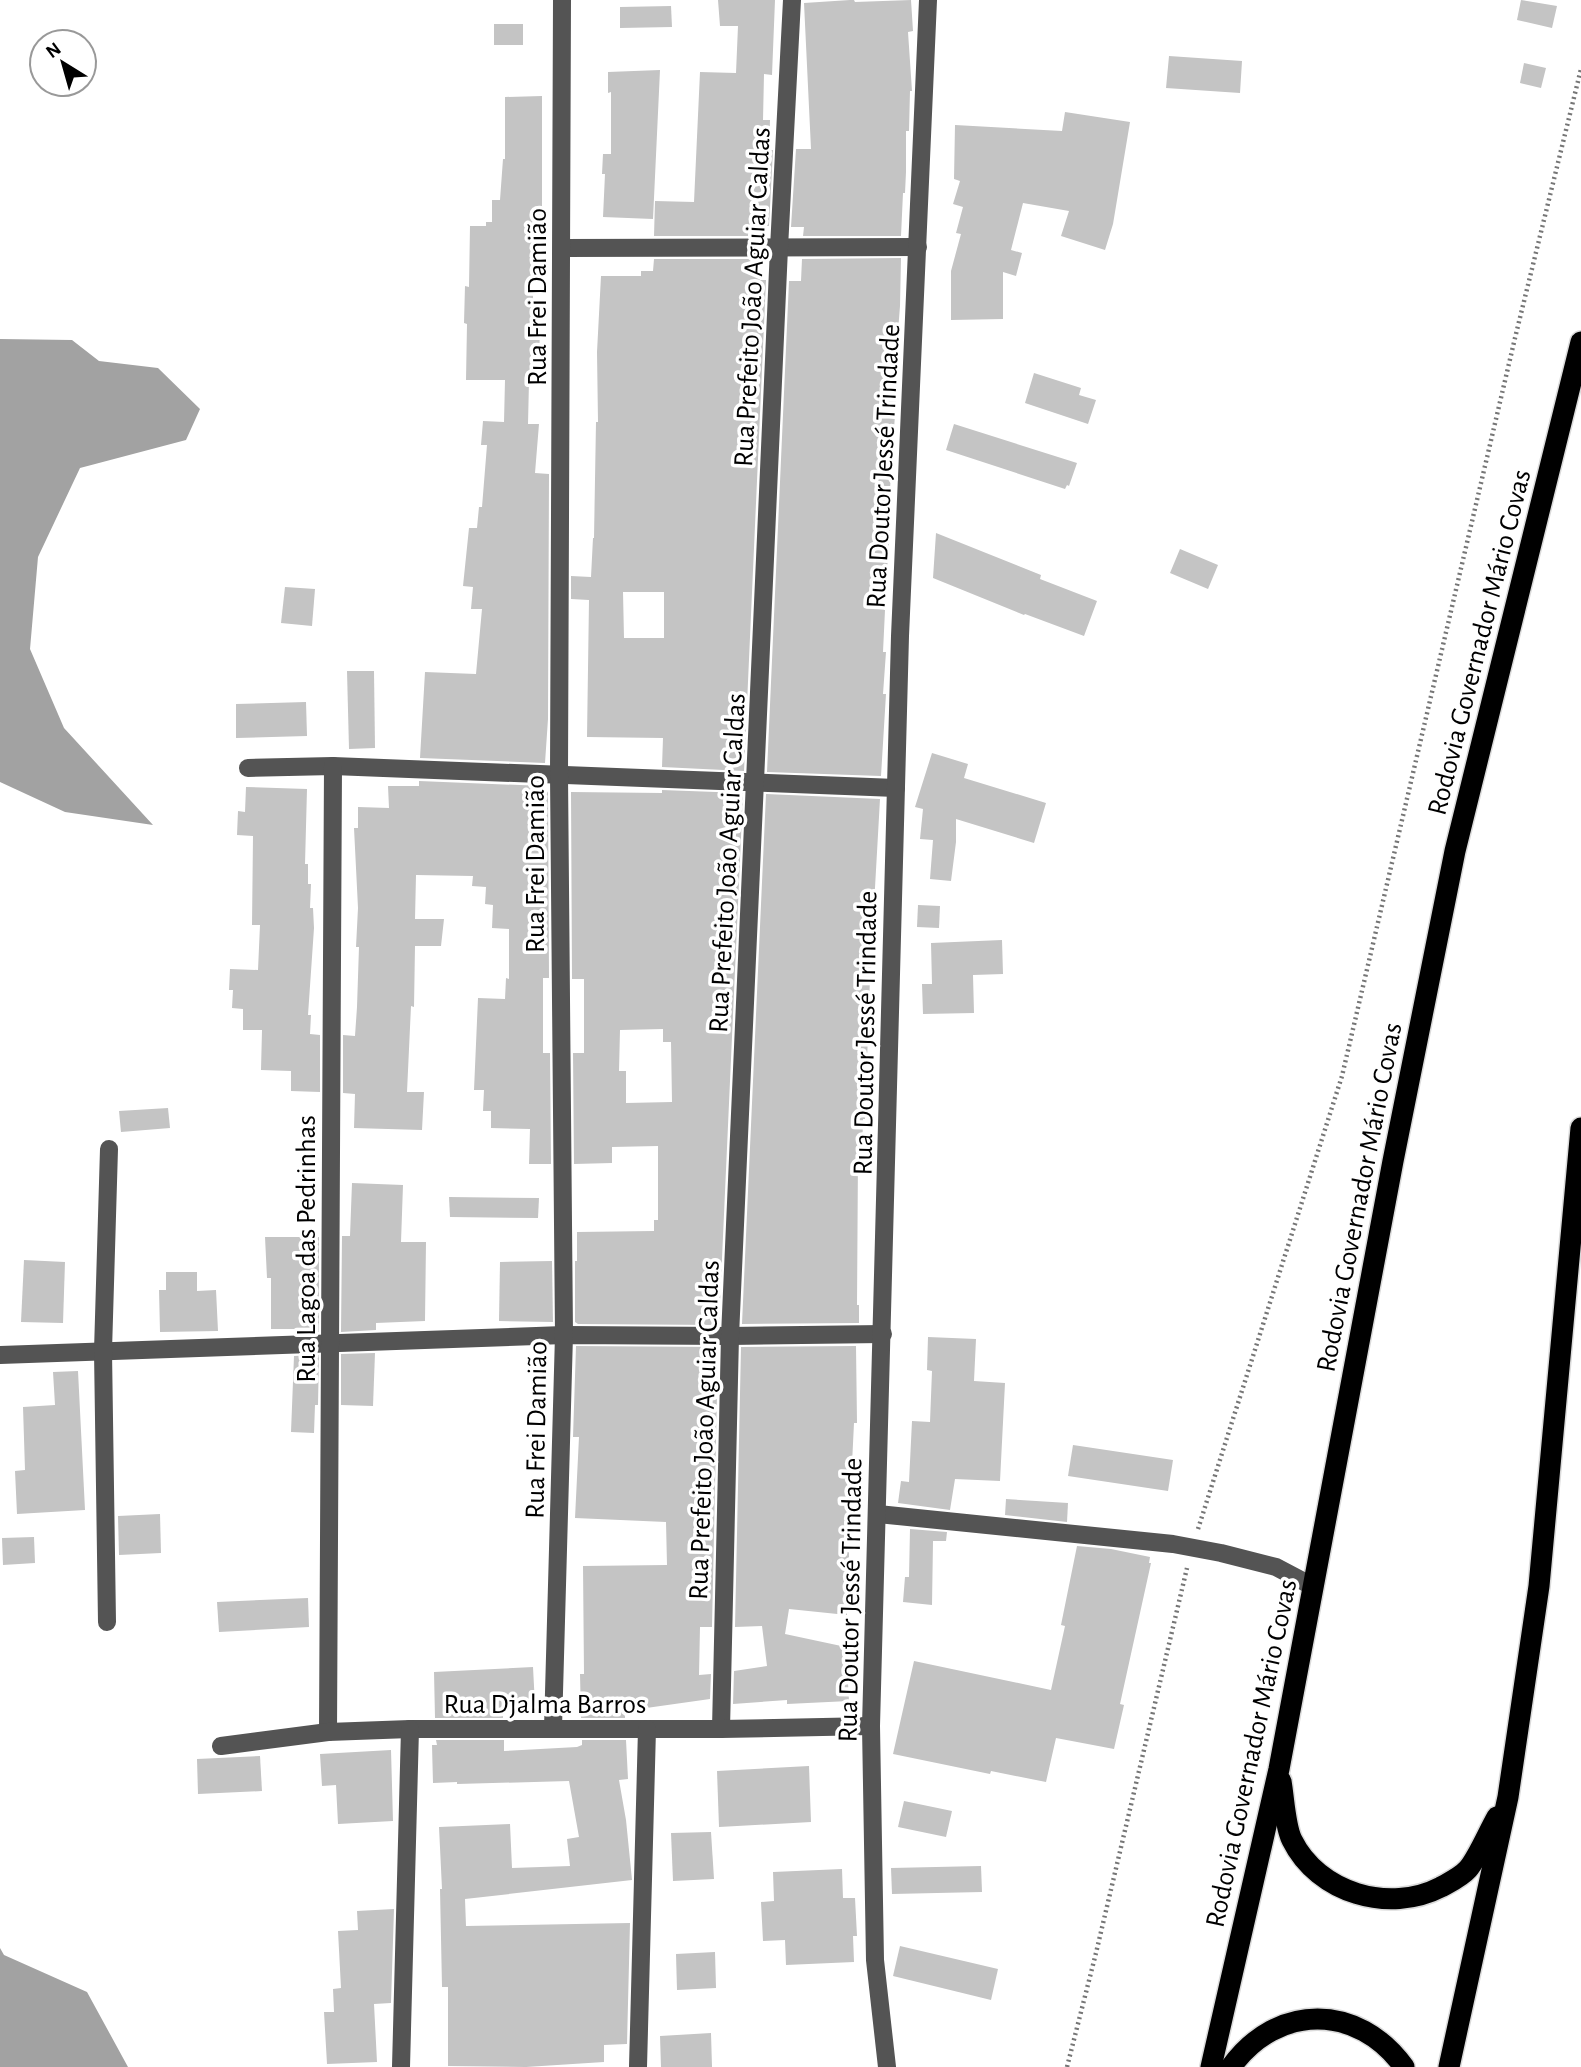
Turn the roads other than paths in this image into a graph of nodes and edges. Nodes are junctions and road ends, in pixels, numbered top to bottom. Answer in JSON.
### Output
{"nodes":[{"id":1,"x":562,"y":0,"type":"edge"},
{"id":2,"x":792,"y":0,"type":"edge"},
{"id":3,"x":928,"y":0,"type":"edge"},
{"id":4,"x":563,"y":247,"type":"junction"},
{"id":5,"x":918,"y":247,"type":"junction"},
{"id":6,"x":779,"y":248,"type":"junction"},
{"id":7,"x":1581,"y":342,"type":"edge"},
{"id":8,"x":333,"y":766,"type":"junction"},
{"id":9,"x":248,"y":768,"type":"dead end"},
{"id":10,"x":559,"y":775,"type":"junction"},
{"id":11,"x":756,"y":783,"type":"junction"},
{"id":12,"x":896,"y":788,"type":"junction"},
{"id":13,"x":1581,"y":1128,"type":"edge"},
{"id":14,"x":109,"y":1149,"type":"dead end"},
{"id":15,"x":883,"y":1334,"type":"junction"},
{"id":16,"x":564,"y":1335,"type":"junction"},
{"id":17,"x":730,"y":1336,"type":"junction"},
{"id":18,"x":331,"y":1343,"type":"junction"},
{"id":19,"x":103,"y":1351,"type":"junction"},
{"id":20,"x":0,"y":1355,"type":"edge"},
{"id":21,"x":877,"y":1514,"type":"junction"},
{"id":22,"x":1312,"y":1586,"type":"junction"},
{"id":23,"x":107,"y":1622,"type":"dead end"},
{"id":24,"x":871,"y":1726,"type":"junction"},
{"id":25,"x":553,"y":1728,"type":"junction"},
{"id":26,"x":410,"y":1729,"type":"junction"},
{"id":27,"x":647,"y":1729,"type":"junction"},
{"id":28,"x":721,"y":1729,"type":"junction"},
{"id":29,"x":328,"y":1732,"type":"junction"},
{"id":30,"x":221,"y":1745,"type":"dead end"},
{"id":31,"x":1279,"y":1769,"type":"junction"},
{"id":32,"x":1508,"y":1797,"type":"junction"},
{"id":33,"x":401,"y":2067,"type":"edge"},
{"id":34,"x":638,"y":2067,"type":"edge"},
{"id":35,"x":887,"y":2067,"type":"edge"},
{"id":36,"x":1211,"y":2067,"type":"edge"},
{"id":37,"x":1231,"y":2067,"type":"edge"},
{"id":38,"x":1404,"y":2067,"type":"edge"},
{"id":39,"x":1450,"y":2067,"type":"edge"}],
"edges":[{"from":1,"to":4,"type":"street","name":"Rua Frei Damião"},
{"from":2,"to":6,"type":"street","name":"Rua Prefeito João Aguiar Caldas"},
{"from":3,"to":5,"type":"street","name":"Rua Doutor Jessé Trindade"},
{"from":4,"to":6,"type":"street"},
{"from":4,"to":10,"type":"street","name":"Rua Frei Damião"},
{"from":5,"to":6,"type":"street"},
{"from":5,"to":12,"type":"street","name":"Rua Doutor Jessé Trindade"},
{"from":6,"to":11,"type":"street","name":"Rua Prefeito João Aguiar Caldas"},
{"from":7,"to":22,"type":"highway","name":"Rodovia Governador Mário Covas"},
{"from":8,"to":9,"type":"street"},
{"from":8,"to":10,"type":"street"},
{"from":8,"to":18,"type":"street","name":"Rua Lagoa das Pedrinhas"},
{"from":10,"to":11,"type":"street"},
{"from":10,"to":16,"type":"street","name":"Rua Frei Damião"},
{"from":11,"to":12,"type":"street"},
{"from":11,"to":17,"type":"street","name":"Rua Prefeito João Aguiar Caldas"},
{"from":12,"to":15,"type":"street","name":"Rua Doutor Jessé Trindade"},
{"from":13,"to":32,"type":"highway"},
{"from":14,"to":19,"type":"street"},
{"from":15,"to":17,"type":"street"},
{"from":15,"to":21,"type":"street","name":"Rua Doutor Jessé Trindade"},
{"from":16,"to":17,"type":"street"},
{"from":16,"to":18,"type":"street"},
{"from":16,"to":25,"type":"street","name":"Rua Frei Damião"},
{"from":17,"to":28,"type":"street","name":"Rua Prefeito João Aguiar Caldas"},
{"from":18,"to":19,"type":"street"},
{"from":18,"to":29,"type":"street","name":"Rua Lagoa das Pedrinhas"},
{"from":19,"to":20,"type":"street"},
{"from":19,"to":23,"type":"street"},
{"from":21,"to":22,"type":"street"},
{"from":21,"to":24,"type":"street","name":"Rua Doutor Jessé Trindade"},
{"from":22,"to":31,"type":"highway","name":"Rodovia Governador Mário Covas"},
{"from":24,"to":28,"type":"street","name":"Rua Djalma Barros"},
{"from":24,"to":35,"type":"street","name":"Rua Doutor Jessé Trindade"},
{"from":25,"to":26,"type":"street","name":"Rua Djalma Barros"},
{"from":25,"to":27,"type":"street","name":"Rua Djalma Barros"},
{"from":26,"to":29,"type":"street","name":"Rua Djalma Barros"},
{"from":26,"to":33,"type":"street"},
{"from":27,"to":28,"type":"street","name":"Rua Djalma Barros"},
{"from":27,"to":34,"type":"street"},
{"from":29,"to":30,"type":"street","name":"Rua Djalma Barros"},
{"from":31,"to":32,"type":"highway"},
{"from":31,"to":36,"type":"highway","name":"Rodovia Governador Mário Covas"},
{"from":32,"to":39,"type":"highway"},
{"from":37,"to":38,"type":"highway"}]}
